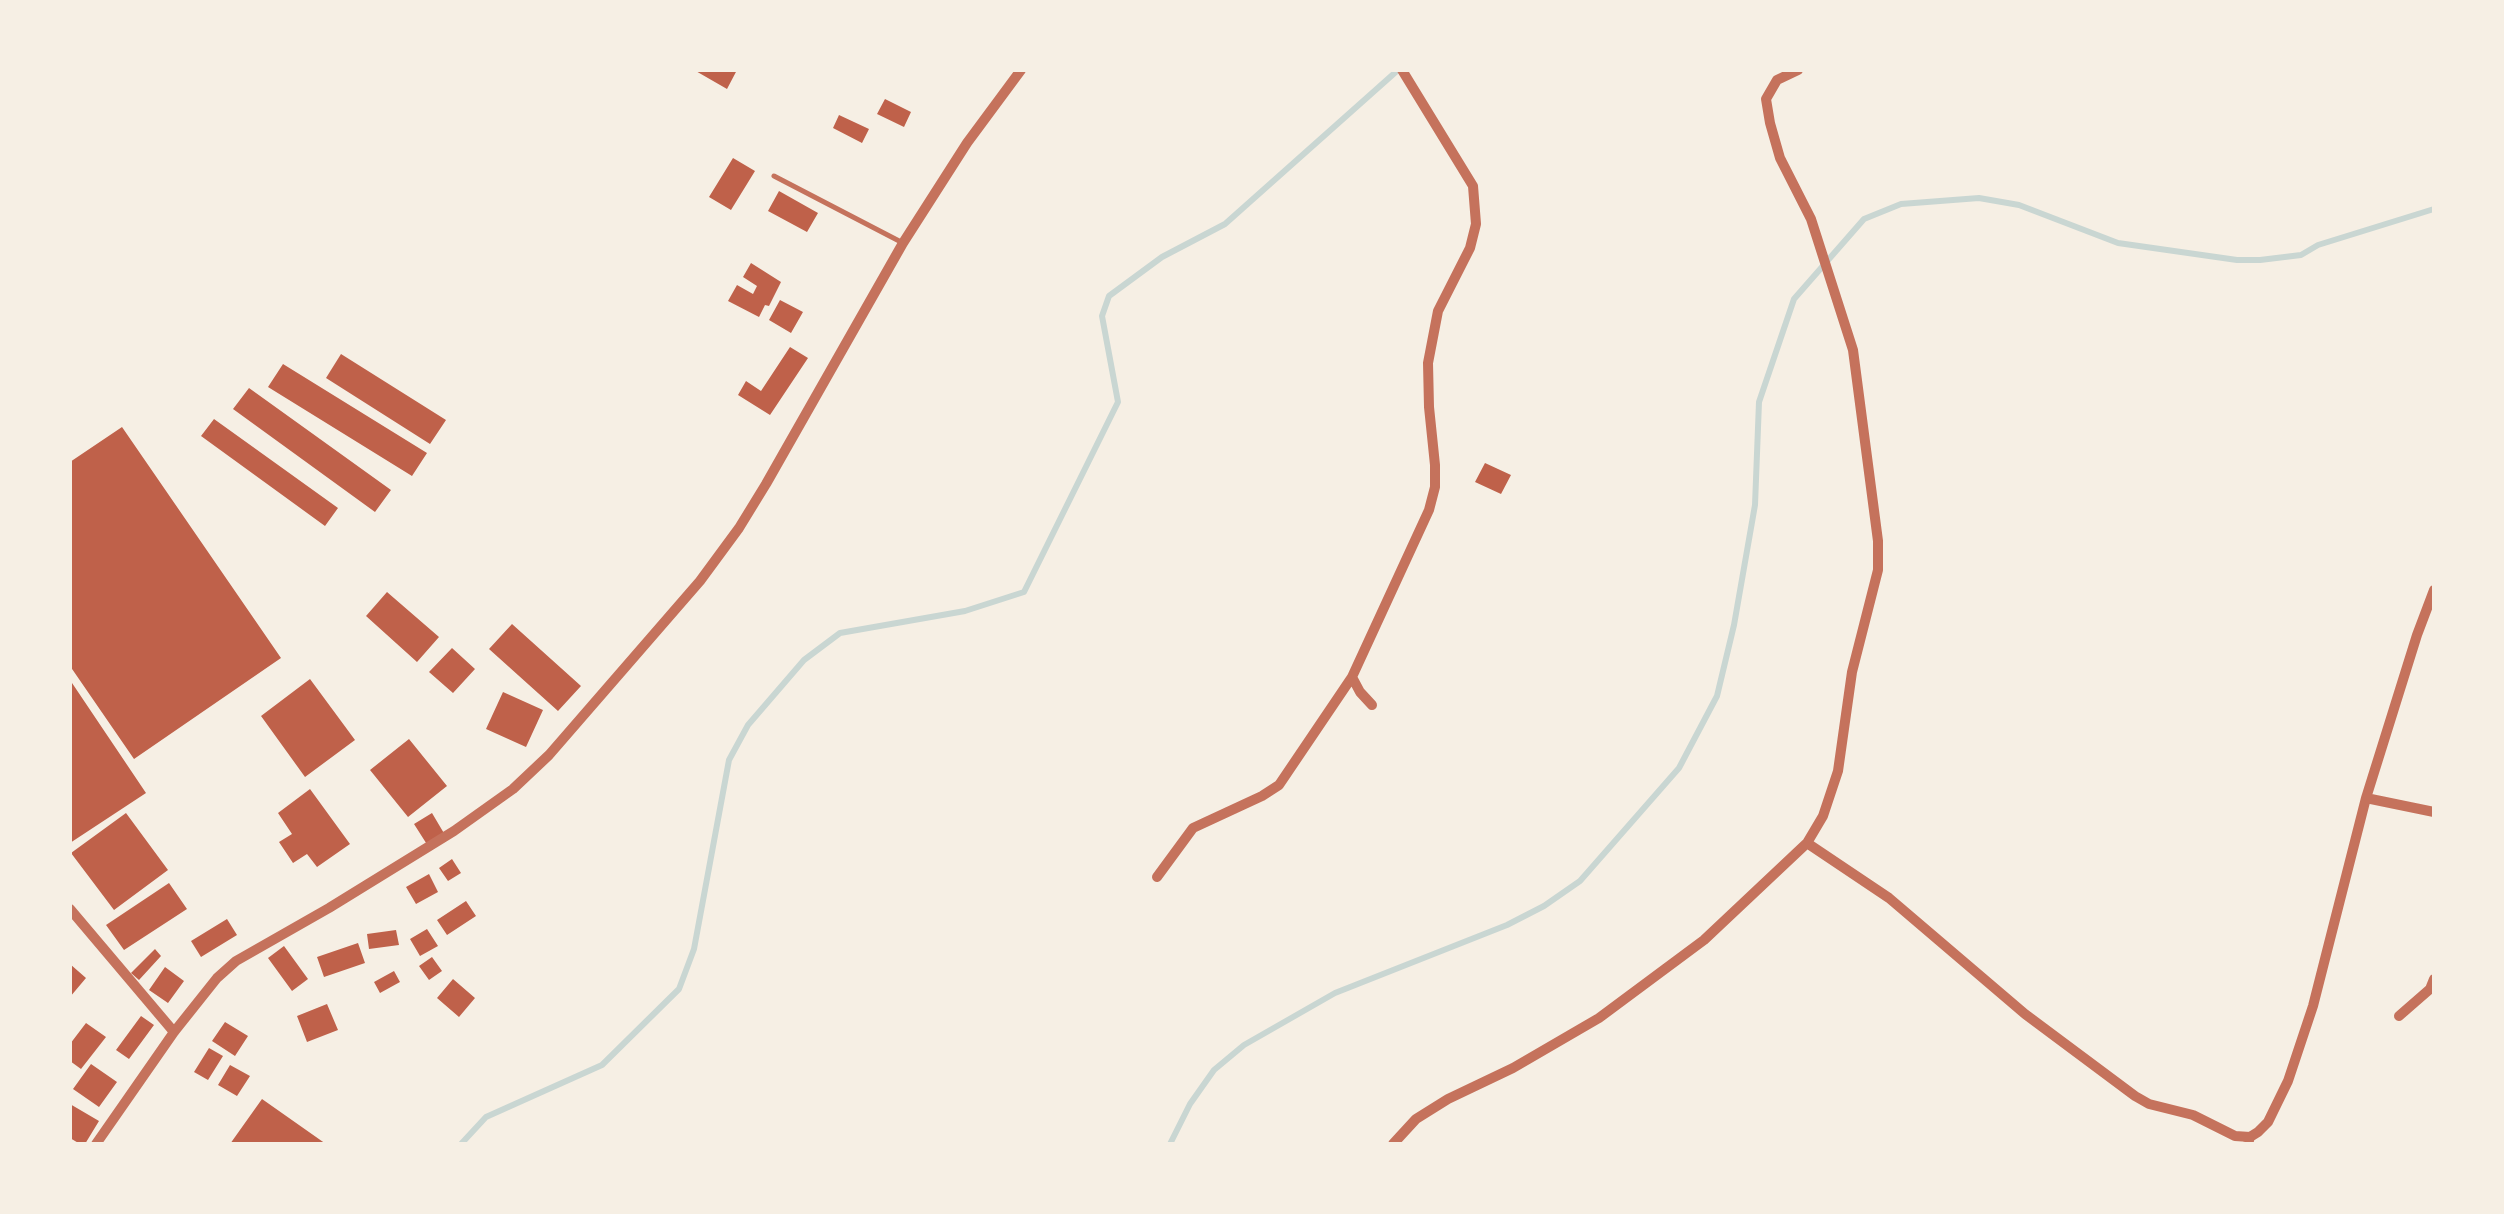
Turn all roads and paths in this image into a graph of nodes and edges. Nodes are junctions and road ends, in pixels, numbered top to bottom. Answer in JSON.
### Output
{"nodes":[{"id":1,"x":1020,"y":70,"type":"edge"},
{"id":2,"x":1402,"y":70,"type":"edge"},
{"id":3,"x":1798,"y":70,"type":"edge"},
{"id":4,"x":774,"y":176,"type":"dead end"},
{"id":5,"x":903,"y":242,"type":"junction"},
{"id":6,"x":2434,"y":590,"type":"edge"},
{"id":7,"x":1352,"y":677,"type":"junction"},
{"id":8,"x":1372,"y":705,"type":"dead end"},
{"id":9,"x":2366,"y":798,"type":"junction"},
{"id":10,"x":2434,"y":812,"type":"edge"},
{"id":11,"x":1807,"y":843,"type":"junction"},
{"id":12,"x":1157,"y":876,"type":"dead end"},
{"id":13,"x":70,"y":909,"type":"edge"},
{"id":14,"x":2434,"y":979,"type":"edge"},
{"id":15,"x":2399,"y":1016,"type":"dead end"},
{"id":16,"x":174,"y":1032,"type":"junction"},
{"id":17,"x":2249,"y":1140,"type":"edge"},
{"id":18,"x":96,"y":1144,"type":"edge"},
{"id":19,"x":1393,"y":1144,"type":"edge"}],
"edges":[{"from":1,"to":5,"type":"street"},
{"from":2,"to":7,"type":"street"},
{"from":3,"to":11,"type":"street"},
{"from":4,"to":5,"type":"lane"},
{"from":5,"to":16,"type":"street"},
{"from":6,"to":9,"type":"street"},
{"from":7,"to":8,"type":"street"},
{"from":7,"to":12,"type":"street"},
{"from":9,"to":10,"type":"street"},
{"from":9,"to":17,"type":"street"},
{"from":11,"to":17,"type":"street"},
{"from":11,"to":19,"type":"street"},
{"from":13,"to":16,"type":"street"},
{"from":14,"to":15,"type":"street"},
{"from":16,"to":18,"type":"street"}]}
